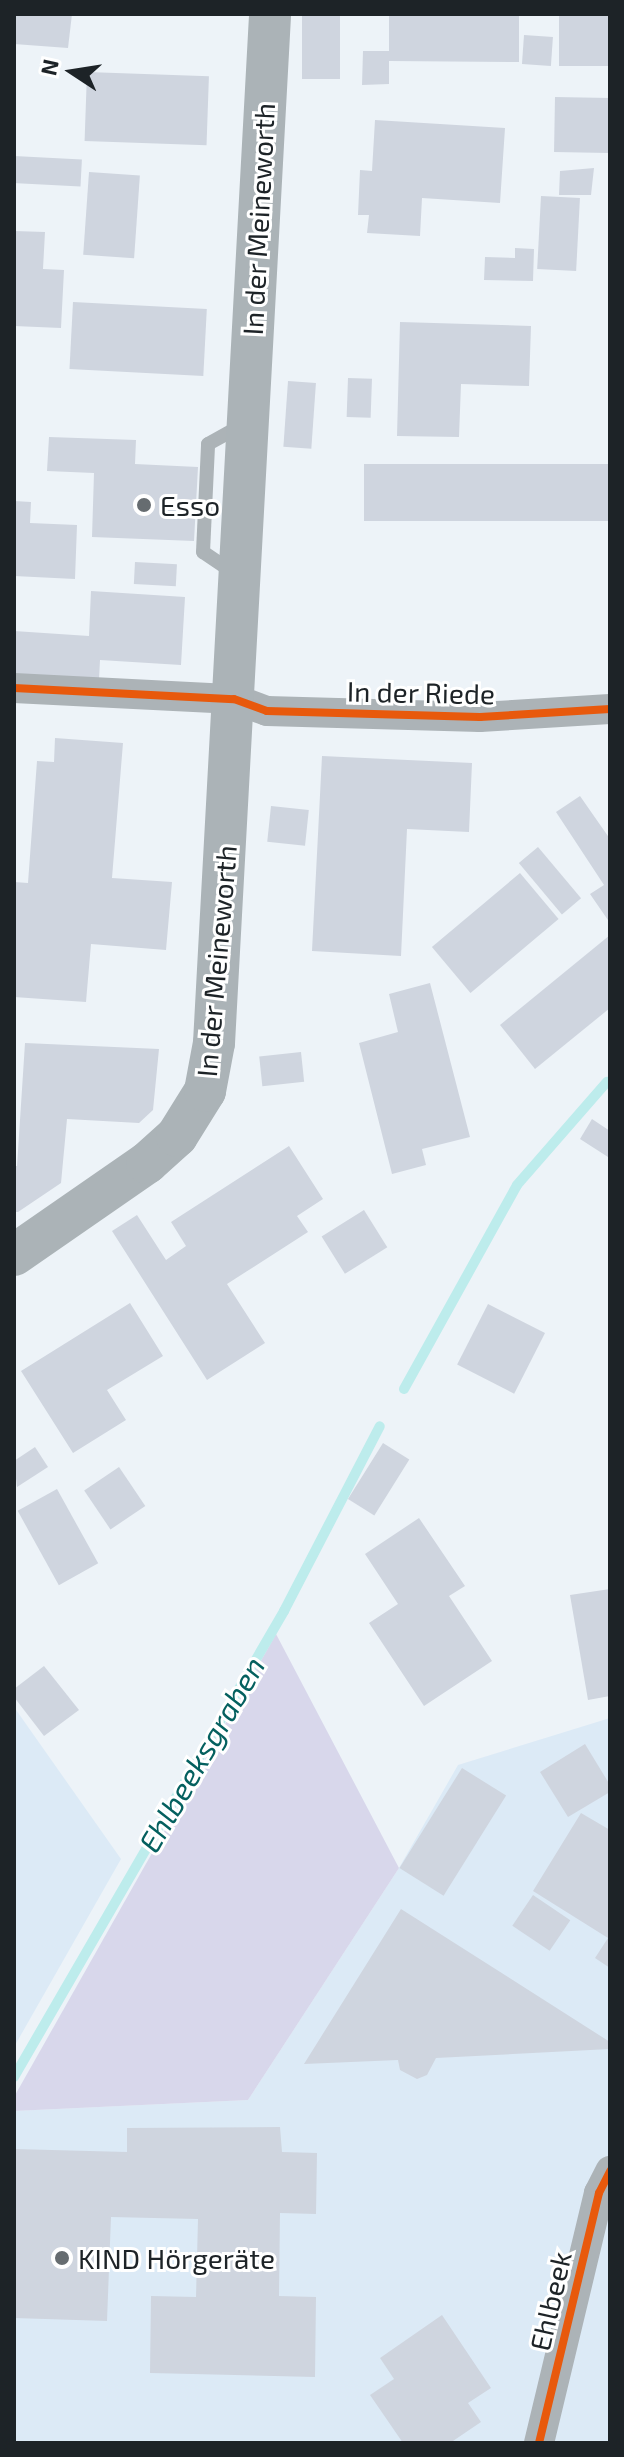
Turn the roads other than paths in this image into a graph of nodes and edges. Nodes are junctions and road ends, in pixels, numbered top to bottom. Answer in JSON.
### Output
{"nodes":[{"id":1,"x":270,"y":14,"type":"edge"},
{"id":2,"x":14,"y":688,"type":"edge"},
{"id":3,"x":234,"y":699,"type":"junction"},
{"id":4,"x":610,"y":709,"type":"edge"},
{"id":5,"x":14,"y":1255,"type":"edge"},
{"id":6,"x":610,"y":2171,"type":"edge"},
{"id":7,"x":539,"y":2443,"type":"edge"}],
"edges":[{"from":1,"to":3,"type":"main road","name":"In der Meineworth"},
{"from":2,"to":3,"type":"street","name":"In der Riede"},
{"from":3,"to":4,"type":"street","name":"In der Riede"},
{"from":3,"to":5,"type":"main road","name":"In der Meineworth"},
{"from":6,"to":7,"type":"street","name":"Ehlbeek"}]}
